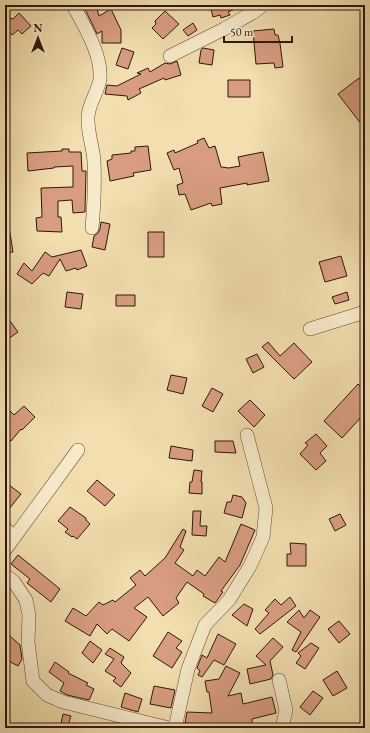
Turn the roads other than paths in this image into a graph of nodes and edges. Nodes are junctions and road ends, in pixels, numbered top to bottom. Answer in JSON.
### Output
{"nodes":[{"id":1,"x":73,"y":5,"type":"edge"},
{"id":2,"x":263,"y":5,"type":"edge"},
{"id":3,"x":170,"y":56,"type":"dead end"},
{"id":4,"x":92,"y":228,"type":"dead end"},
{"id":5,"x":365,"y":312,"type":"edge"},
{"id":6,"x":310,"y":329,"type":"dead end"},
{"id":7,"x":248,"y":435,"type":"dead end"},
{"id":8,"x":78,"y":450,"type":"dead end"},
{"id":9,"x":5,"y":528,"type":"edge"},
{"id":10,"x":14,"y":538,"type":"junction"},
{"id":11,"x":5,"y":550,"type":"edge"},
{"id":12,"x":5,"y":575,"type":"edge"},
{"id":13,"x":280,"y":680,"type":"dead end"},
{"id":14,"x":169,"y":728,"type":"edge"},
{"id":15,"x":175,"y":728,"type":"edge"},
{"id":16,"x":282,"y":728,"type":"edge"}],
"edges":[{"from":1,"to":4,"type":"street"},
{"from":2,"to":3,"type":"street"},
{"from":5,"to":6,"type":"street"},
{"from":7,"to":15,"type":"street"},
{"from":8,"to":10,"type":"street"},
{"from":9,"to":10,"type":"street"},
{"from":10,"to":11,"type":"street"},
{"from":12,"to":14,"type":"street"},
{"from":13,"to":16,"type":"street"}]}
